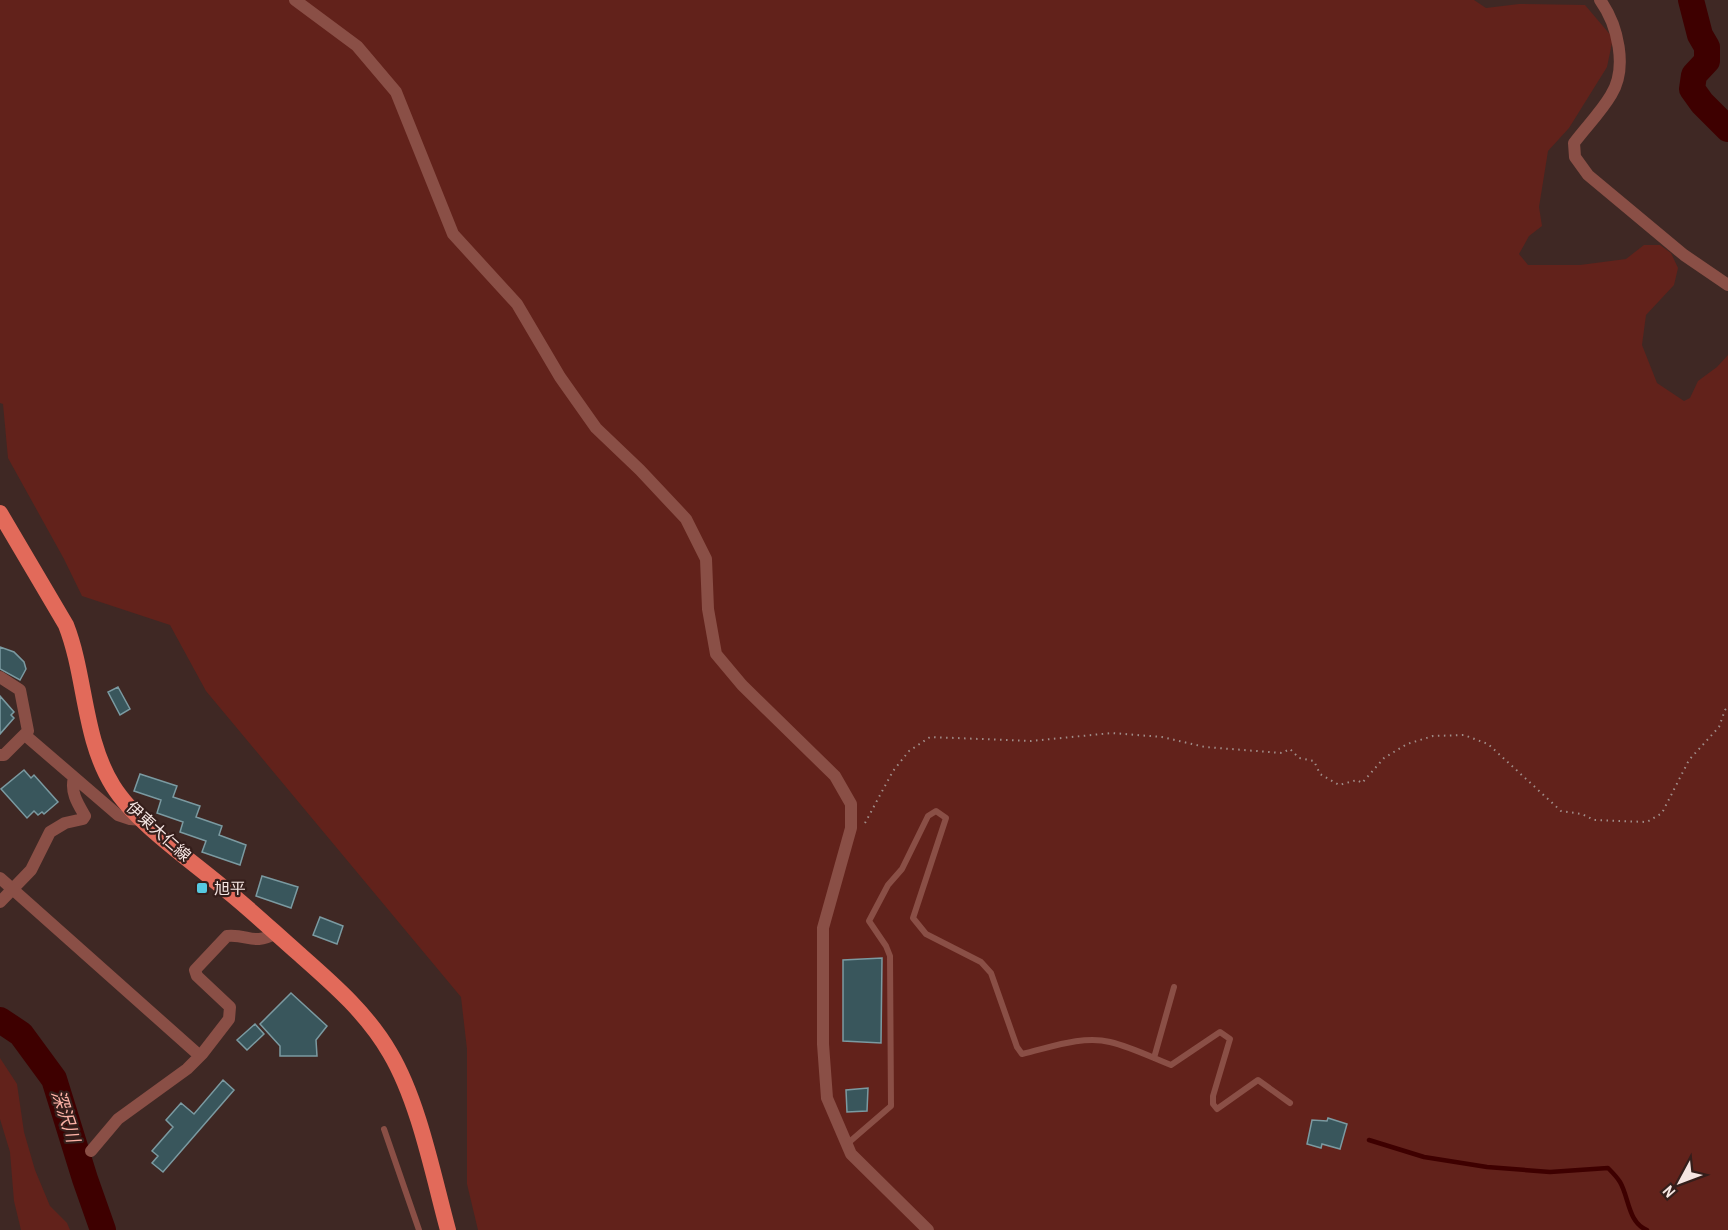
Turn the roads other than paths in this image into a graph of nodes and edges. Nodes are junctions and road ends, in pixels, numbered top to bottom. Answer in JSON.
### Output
{"nodes":[{"id":1,"x":295,"y":0,"type":"edge"},
{"id":2,"x":1599,"y":0,"type":"edge"},
{"id":3,"x":1728,"y":285,"type":"edge"},
{"id":4,"x":0,"y":513,"type":"edge"},
{"id":5,"x":0,"y":678,"type":"edge"},
{"id":6,"x":25,"y":735,"type":"junction"},
{"id":7,"x":0,"y":755,"type":"edge"},
{"id":8,"x":74,"y":778,"type":"junction"},
{"id":9,"x":143,"y":820,"type":"junction"},
{"id":10,"x":0,"y":878,"type":"edge"},
{"id":11,"x":13,"y":889,"type":"junction"},
{"id":12,"x":0,"y":902,"type":"edge"},
{"id":13,"x":276,"y":933,"type":"junction"},
{"id":14,"x":1174,"y":987,"type":"dead end"},
{"id":15,"x":200,"y":1056,"type":"junction"},
{"id":16,"x":1154,"y":1058,"type":"junction"},
{"id":17,"x":1290,"y":1103,"type":"dead end"},
{"id":18,"x":384,"y":1129,"type":"dead end"},
{"id":19,"x":847,"y":1144,"type":"junction"},
{"id":20,"x":90,"y":1151,"type":"dead end"},
{"id":21,"x":419,"y":1230,"type":"edge"},
{"id":22,"x":447,"y":1230,"type":"edge"},
{"id":23,"x":928,"y":1230,"type":"edge"}],
"edges":[{"from":1,"to":19,"type":"street"},
{"from":2,"to":3,"type":"street"},
{"from":4,"to":9,"type":"main road","name":"伊東大仁線"},
{"from":5,"to":6,"type":"street"},
{"from":6,"to":7,"type":"street"},
{"from":6,"to":8,"type":"street"},
{"from":8,"to":9,"type":"street"},
{"from":8,"to":11,"type":"street"},
{"from":9,"to":13,"type":"main road","name":"伊東大仁線"},
{"from":10,"to":11,"type":"street"},
{"from":11,"to":12,"type":"street"},
{"from":11,"to":15,"type":"street"},
{"from":13,"to":15,"type":"street"},
{"from":13,"to":22,"type":"main road","name":"伊東大仁線"},
{"from":14,"to":16,"type":"lane"},
{"from":15,"to":20,"type":"street"},
{"from":16,"to":17,"type":"lane"},
{"from":16,"to":19,"type":"lane"},
{"from":18,"to":21,"type":"lane"},
{"from":19,"to":23,"type":"street"}]}
